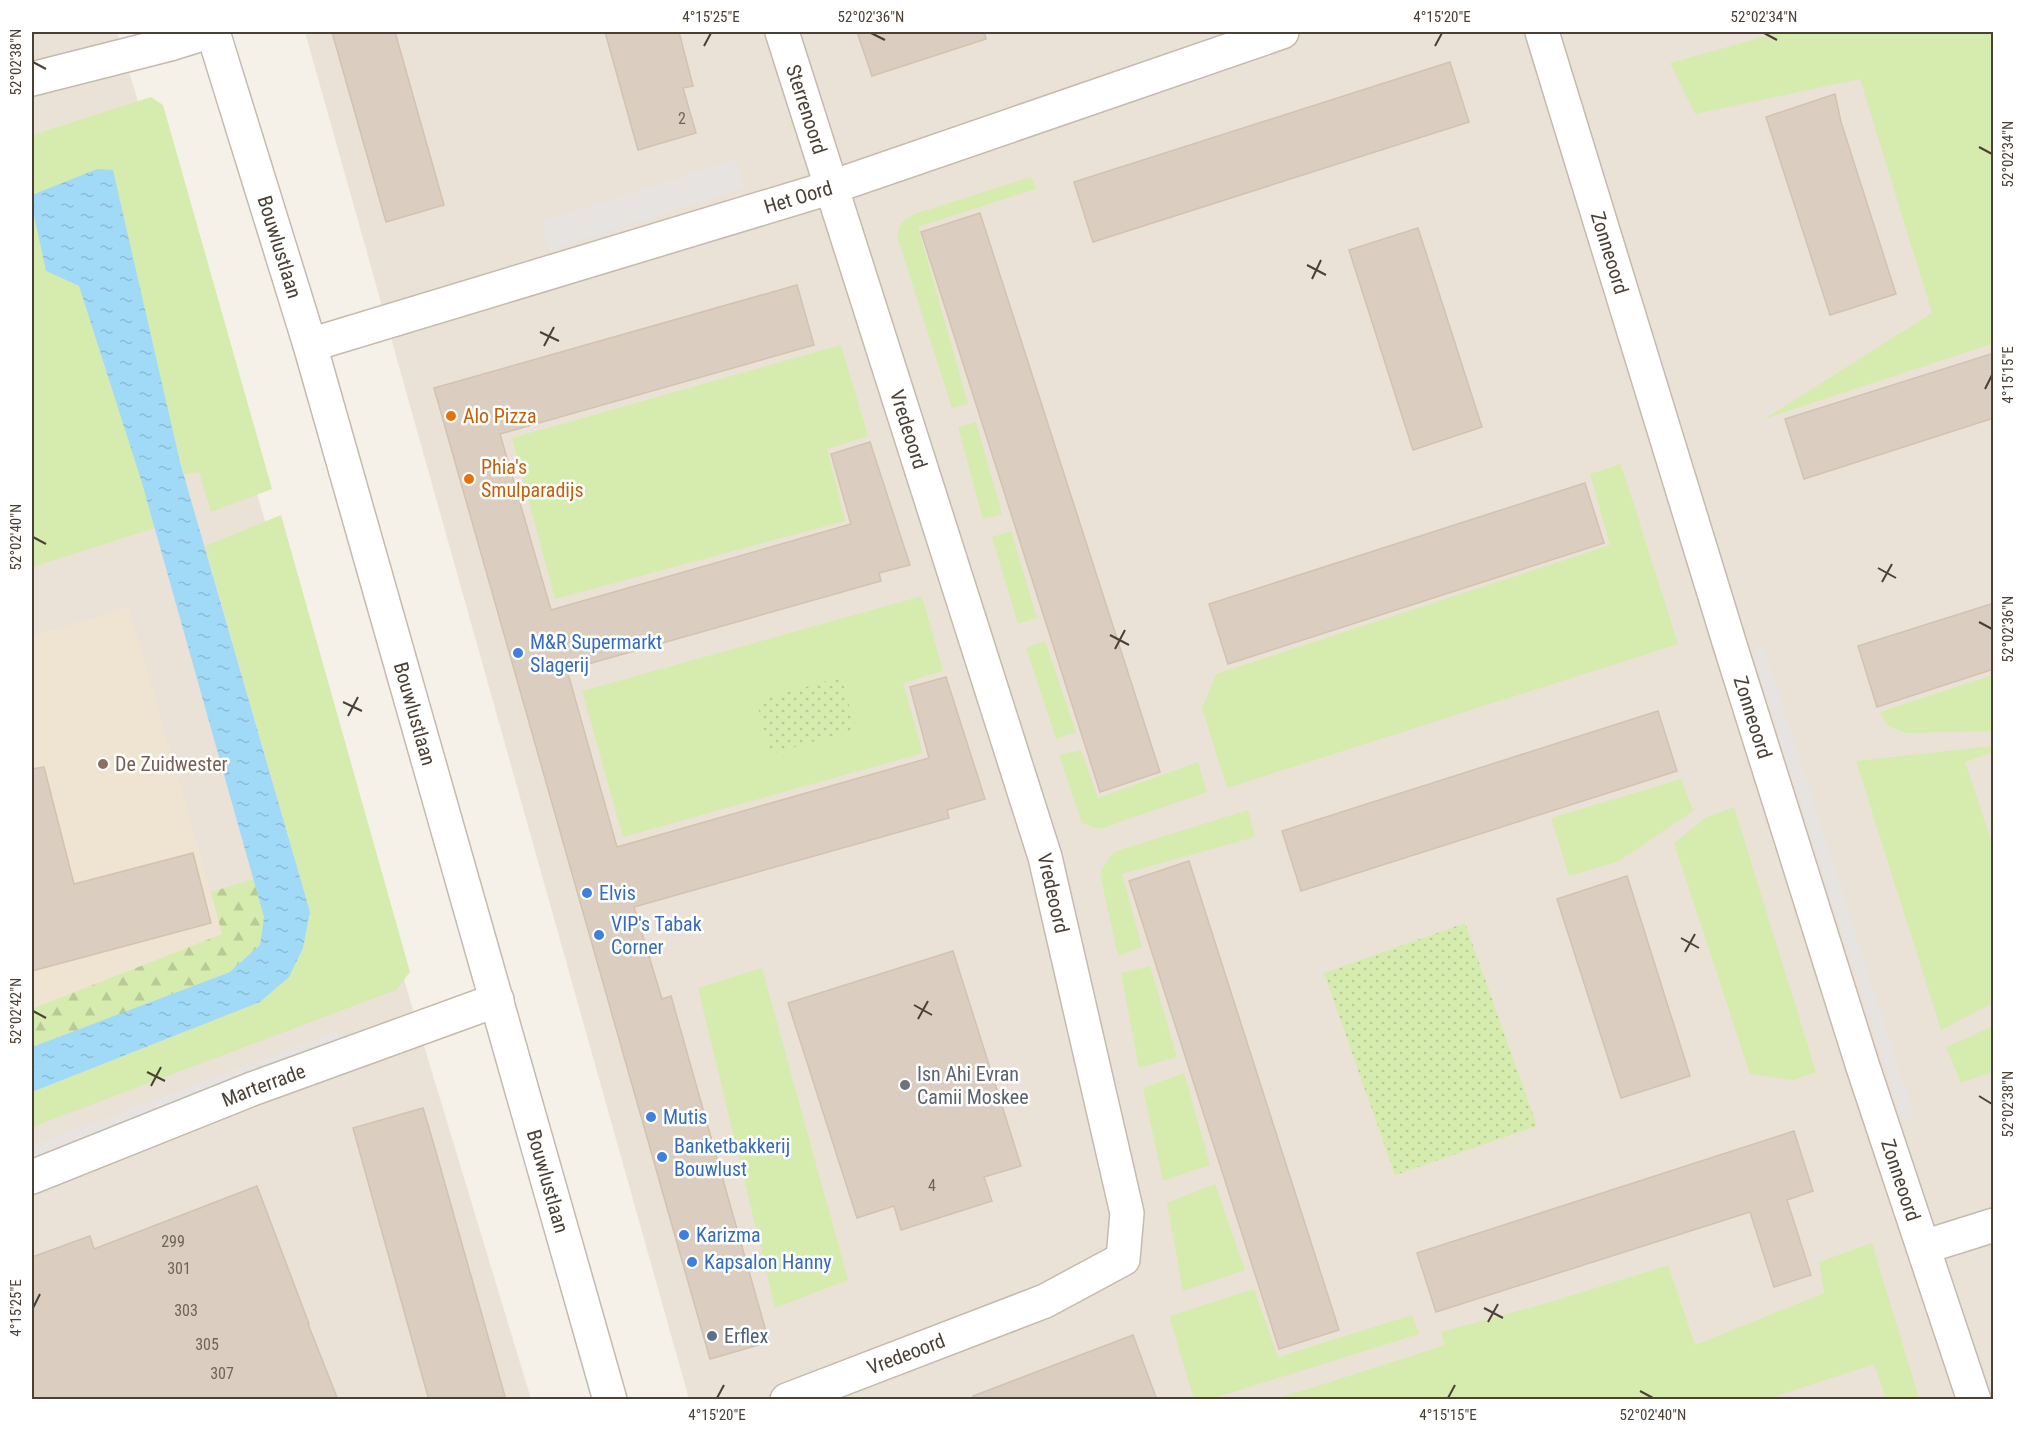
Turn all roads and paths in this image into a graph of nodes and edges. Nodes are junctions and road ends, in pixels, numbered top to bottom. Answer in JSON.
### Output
{"nodes":[{"id":1,"x":208,"y":32,"type":"edge"},
{"id":2,"x":213,"y":32,"type":"edge"},
{"id":3,"x":782,"y":32,"type":"edge"},
{"id":4,"x":1282,"y":32,"type":"edge"},
{"id":5,"x":1542,"y":32,"type":"edge"},
{"id":6,"x":32,"y":79,"type":"edge"},
{"id":7,"x":832,"y":187,"type":"junction"},
{"id":8,"x":310,"y":345,"type":"junction"},
{"id":9,"x":497,"y":1000,"type":"junction"},
{"id":10,"x":32,"y":1178,"type":"edge"},
{"id":11,"x":1994,"y":1225,"type":"edge"},
{"id":12,"x":1924,"y":1247,"type":"junction"},
{"id":13,"x":610,"y":1400,"type":"edge"},
{"id":14,"x":787,"y":1400,"type":"edge"},
{"id":15,"x":1974,"y":1400,"type":"edge"}],
"edges":[{"from":1,"to":6,"type":"street"},
{"from":2,"to":8,"type":"street","name":"Bouwlustlaan"},
{"from":3,"to":7,"type":"street","name":"Sterrenoord"},
{"from":4,"to":7,"type":"street","name":"Het Oord"},
{"from":5,"to":12,"type":"street","name":"Zonneoord"},
{"from":7,"to":8,"type":"street","name":"Het Oord"},
{"from":7,"to":14,"type":"street","name":"Vredeoord"},
{"from":8,"to":9,"type":"street","name":"Bouwlustlaan"},
{"from":9,"to":10,"type":"street","name":"Marterrade"},
{"from":9,"to":13,"type":"street","name":"Bouwlustlaan"},
{"from":11,"to":12,"type":"street"},
{"from":12,"to":15,"type":"street","name":"Zonneoord"}]}
